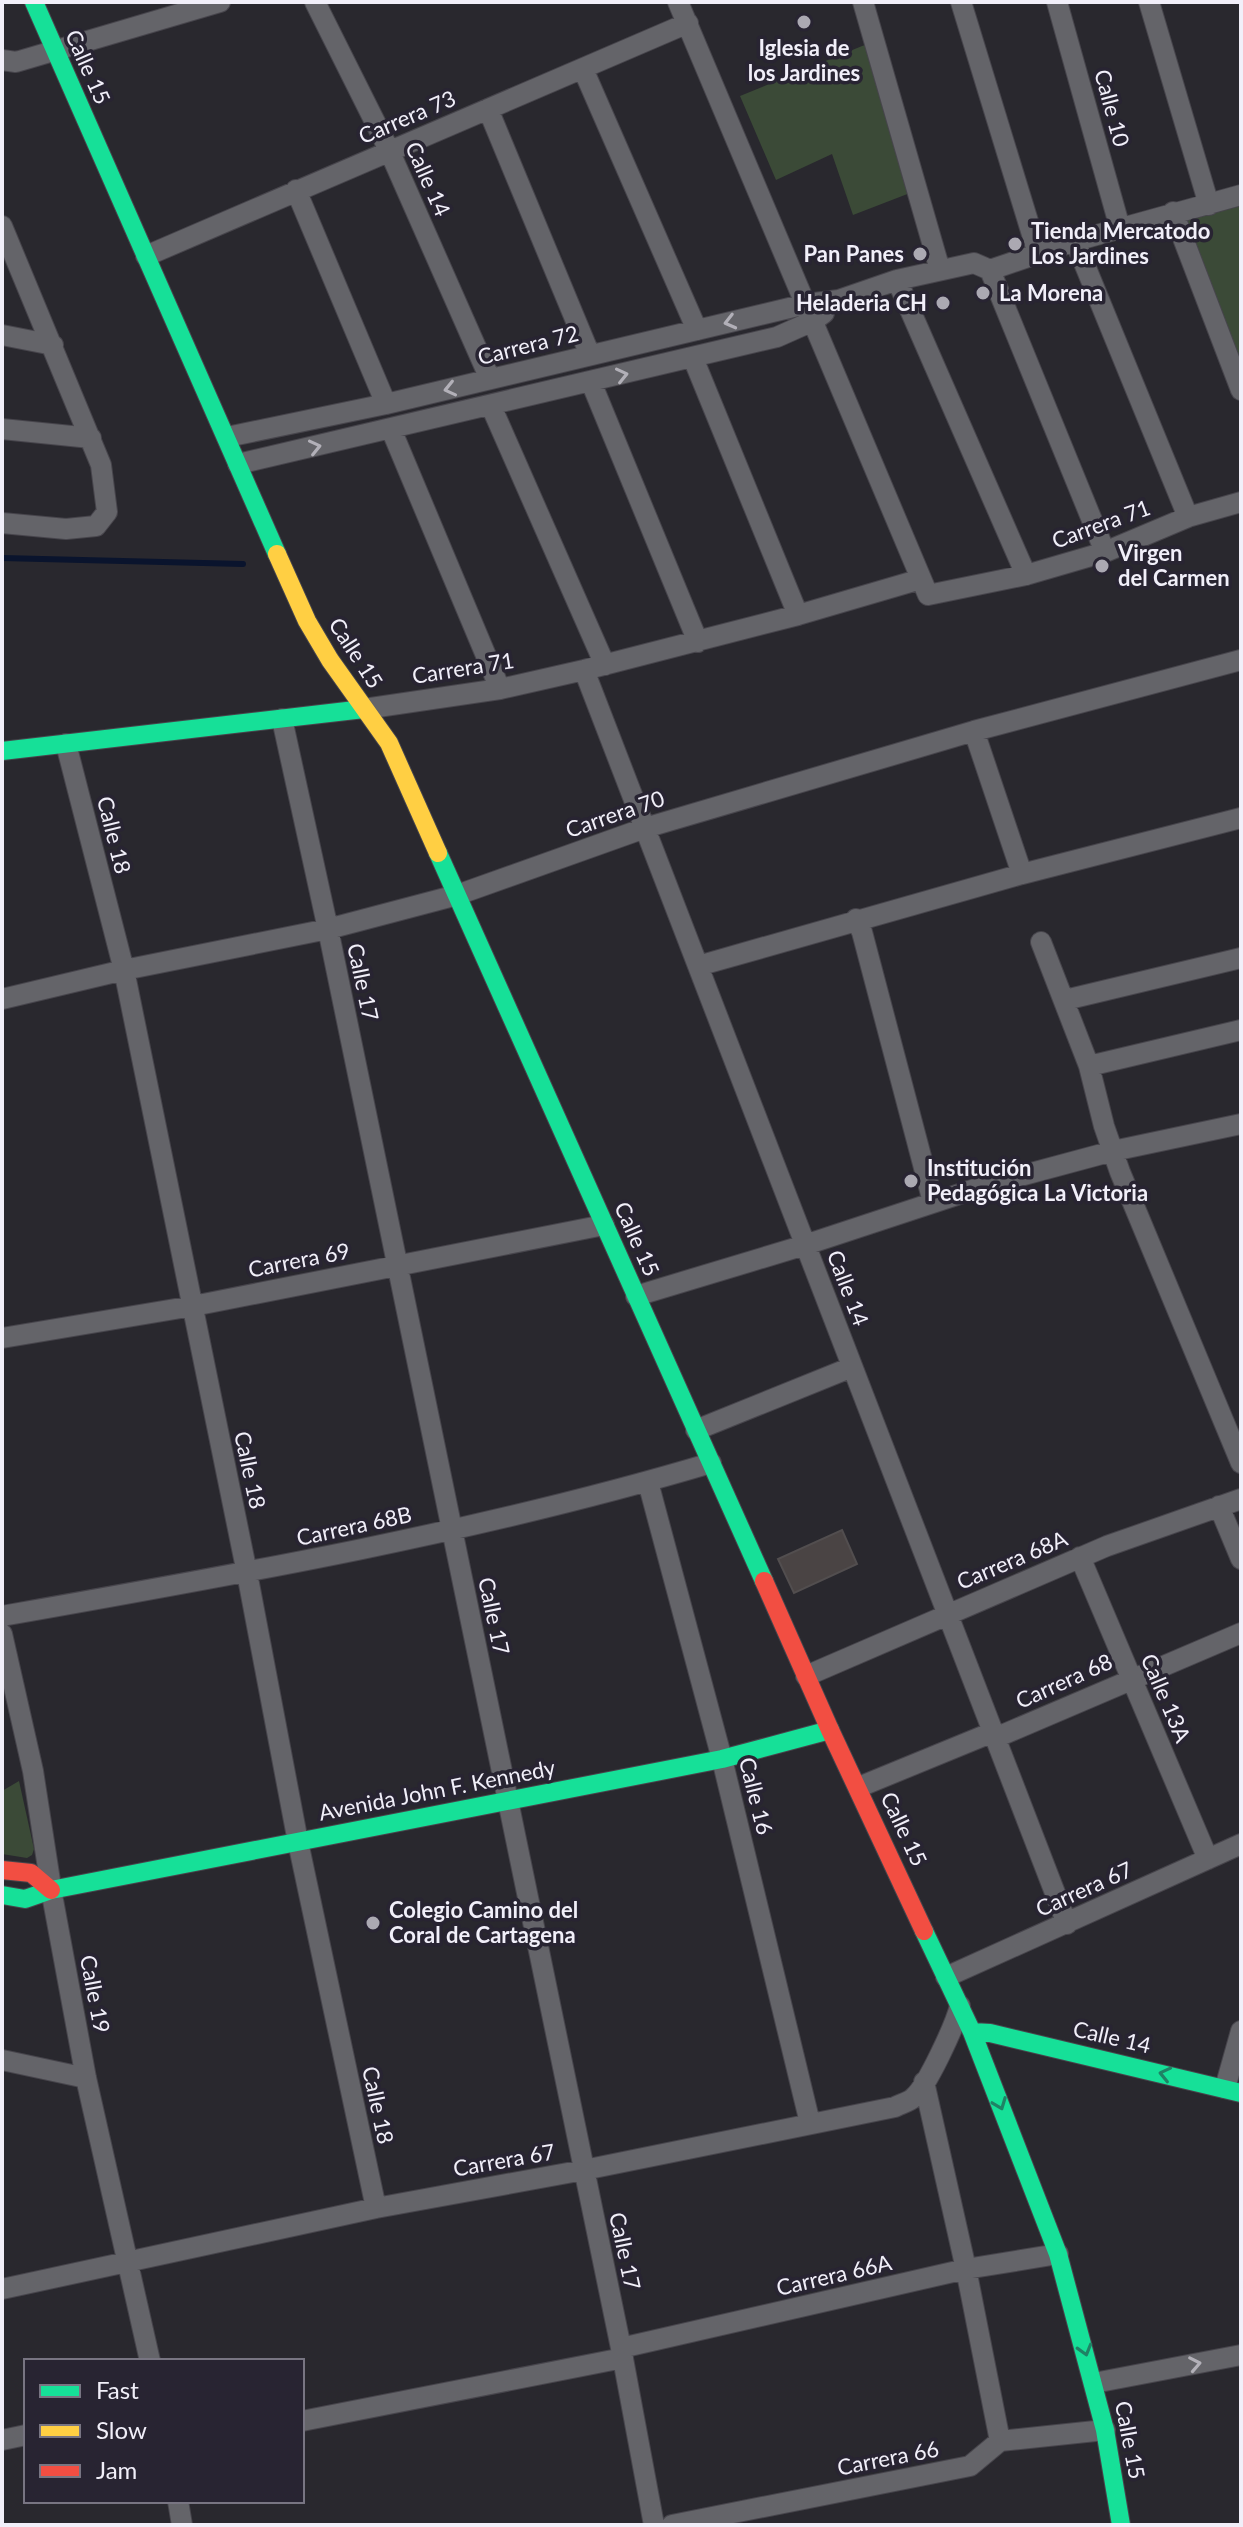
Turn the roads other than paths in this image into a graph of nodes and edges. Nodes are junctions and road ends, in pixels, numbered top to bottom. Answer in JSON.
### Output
{"nodes":[{"id":1,"x":34,"y":2,"type":"edge"},
{"id":2,"x":220,"y":2,"type":"edge"},
{"id":3,"x":315,"y":2,"type":"edge"},
{"id":4,"x":678,"y":2,"type":"edge"},
{"id":5,"x":863,"y":2,"type":"edge"},
{"id":6,"x":961,"y":2,"type":"edge"},
{"id":7,"x":1057,"y":2,"type":"edge"},
{"id":8,"x":1149,"y":2,"type":"edge"},
{"id":9,"x":688,"y":23,"type":"junction"},
{"id":10,"x":54,"y":49,"type":"junction"},
{"id":11,"x":2,"y":60,"type":"edge"},
{"id":12,"x":583,"y":69,"type":"junction"},
{"id":13,"x":488,"y":109,"type":"junction"},
{"id":14,"x":389,"y":150,"type":"junction"},
{"id":15,"x":296,"y":190,"type":"junction"},
{"id":16,"x":1241,"y":195,"type":"edge"},
{"id":17,"x":1209,"y":205,"type":"junction"},
{"id":18,"x":1173,"y":212,"type":"junction"},
{"id":19,"x":2,"y":226,"type":"edge"},
{"id":20,"x":1120,"y":228,"type":"junction"},
{"id":21,"x":1075,"y":241,"type":"junction"},
{"id":22,"x":1038,"y":254,"type":"junction"},
{"id":23,"x":146,"y":256,"type":"junction"},
{"id":24,"x":940,"y":270,"type":"junction"},
{"id":25,"x":990,"y":270,"type":"junction"},
{"id":26,"x":897,"y":280,"type":"junction"},
{"id":27,"x":810,"y":313,"type":"junction"},
{"id":28,"x":697,"y":330,"type":"junction"},
{"id":29,"x":2,"y":335,"type":"edge"},
{"id":30,"x":53,"y":345,"type":"junction"},
{"id":31,"x":590,"y":355,"type":"junction"},
{"id":32,"x":693,"y":358,"type":"junction"},
{"id":33,"x":490,"y":379,"type":"junction"},
{"id":34,"x":591,"y":382,"type":"junction"},
{"id":35,"x":1241,"y":390,"type":"edge"},
{"id":36,"x":386,"y":404,"type":"junction"},
{"id":37,"x":491,"y":406,"type":"junction"},
{"id":38,"x":2,"y":429,"type":"edge"},
{"id":39,"x":391,"y":429,"type":"junction"},
{"id":40,"x":227,"y":437,"type":"junction"},
{"id":41,"x":91,"y":438,"type":"junction"},
{"id":42,"x":238,"y":464,"type":"junction"},
{"id":43,"x":1241,"y":502,"type":"edge"},
{"id":44,"x":1188,"y":517,"type":"junction"},
{"id":45,"x":2,"y":523,"type":"edge"},
{"id":46,"x":1105,"y":552,"type":"junction"},
{"id":47,"x":1026,"y":575,"type":"junction"},
{"id":48,"x":924,"y":587,"type":"junction"},
{"id":49,"x":798,"y":615,"type":"junction"},
{"id":50,"x":698,"y":642,"type":"junction"},
{"id":51,"x":1241,"y":660,"type":"edge"},
{"id":52,"x":605,"y":665,"type":"junction"},
{"id":53,"x":584,"y":670,"type":"junction"},
{"id":54,"x":500,"y":689,"type":"junction"},
{"id":55,"x":364,"y":709,"type":"junction"},
{"id":56,"x":282,"y":719,"type":"junction"},
{"id":57,"x":974,"y":731,"type":"junction"},
{"id":58,"x":66,"y":744,"type":"junction"},
{"id":59,"x":2,"y":751,"type":"edge"},
{"id":60,"x":1241,"y":818,"type":"edge"},
{"id":61,"x":645,"y":828,"type":"junction"},
{"id":62,"x":1022,"y":874,"type":"junction"},
{"id":63,"x":457,"y":895,"type":"junction"},
{"id":64,"x":856,"y":919,"type":"junction"},
{"id":65,"x":328,"y":929,"type":"junction"},
{"id":66,"x":1041,"y":942,"type":"dead end"},
{"id":67,"x":1238,"y":965,"type":"edge"},
{"id":68,"x":698,"y":966,"type":"junction"},
{"id":69,"x":124,"y":970,"type":"junction"},
{"id":70,"x":2,"y":999,"type":"edge"},
{"id":71,"x":1065,"y":1000,"type":"junction"},
{"id":72,"x":1241,"y":1030,"type":"edge"},
{"id":73,"x":1089,"y":1066,"type":"junction"},
{"id":74,"x":1241,"y":1124,"type":"edge"},
{"id":75,"x":1113,"y":1151,"type":"junction"},
{"id":76,"x":933,"y":1202,"type":"junction"},
{"id":77,"x":604,"y":1225,"type":"junction"},
{"id":78,"x":805,"y":1245,"type":"junction"},
{"id":79,"x":397,"y":1265,"type":"junction"},
{"id":80,"x":636,"y":1296,"type":"junction"},
{"id":81,"x":193,"y":1306,"type":"junction"},
{"id":82,"x":2,"y":1338,"type":"edge"},
{"id":83,"x":852,"y":1367,"type":"junction"},
{"id":84,"x":696,"y":1430,"type":"junction"},
{"id":85,"x":711,"y":1463,"type":"junction"},
{"id":86,"x":1241,"y":1463,"type":"edge"},
{"id":87,"x":648,"y":1482,"type":"junction"},
{"id":88,"x":1241,"y":1499,"type":"edge"},
{"id":89,"x":1219,"y":1506,"type":"junction"},
{"id":90,"x":452,"y":1530,"type":"junction"},
{"id":91,"x":1080,"y":1557,"type":"junction"},
{"id":92,"x":1241,"y":1559,"type":"edge"},
{"id":93,"x":247,"y":1573,"type":"junction"},
{"id":94,"x":948,"y":1614,"type":"junction"},
{"id":95,"x":2,"y":1616,"type":"edge"},
{"id":96,"x":1241,"y":1633,"type":"edge"},
{"id":97,"x":2,"y":1634,"type":"edge"},
{"id":98,"x":806,"y":1676,"type":"junction"},
{"id":99,"x":1132,"y":1678,"type":"junction"},
{"id":100,"x":830,"y":1730,"type":"junction"},
{"id":101,"x":994,"y":1735,"type":"junction"},
{"id":102,"x":722,"y":1759,"type":"junction"},
{"id":103,"x":859,"y":1787,"type":"junction"},
{"id":104,"x":507,"y":1800,"type":"junction"},
{"id":105,"x":298,"y":1842,"type":"junction"},
{"id":106,"x":1241,"y":1844,"type":"edge"},
{"id":107,"x":1208,"y":1859,"type":"junction"},
{"id":108,"x":2,"y":1870,"type":"edge"},
{"id":109,"x":51,"y":1890,"type":"junction"},
{"id":110,"x":2,"y":1895,"type":"edge"},
{"id":111,"x":1067,"y":1924,"type":"junction"},
{"id":112,"x":946,"y":1977,"type":"junction"},
{"id":113,"x":960,"y":2006,"type":"junction"},
{"id":114,"x":1241,"y":2031,"type":"edge"},
{"id":115,"x":972,"y":2032,"type":"junction"},
{"id":116,"x":2,"y":2060,"type":"edge"},
{"id":117,"x":86,"y":2078,"type":"junction"},
{"id":118,"x":924,"y":2082,"type":"junction"},
{"id":119,"x":1233,"y":2090,"type":"edge"},
{"id":120,"x":810,"y":2123,"type":"junction"},
{"id":121,"x":584,"y":2170,"type":"junction"},
{"id":122,"x":376,"y":2208,"type":"junction"},
{"id":123,"x":1058,"y":2254,"type":"junction"},
{"id":124,"x":129,"y":2262,"type":"junction"},
{"id":125,"x":966,"y":2269,"type":"junction"},
{"id":126,"x":2,"y":2289,"type":"edge"},
{"id":127,"x":622,"y":2353,"type":"junction"},
{"id":128,"x":1241,"y":2355,"type":"edge"},
{"id":129,"x":150,"y":2359,"type":"edge"},
{"id":130,"x":1094,"y":2383,"type":"junction"},
{"id":131,"x":304,"y":2421,"type":"edge"},
{"id":132,"x":1105,"y":2430,"type":"junction"},
{"id":133,"x":24,"y":2435,"type":"edge"},
{"id":134,"x":2,"y":2440,"type":"edge"},
{"id":135,"x":1000,"y":2441,"type":"junction"},
{"id":136,"x":178,"y":2503,"type":"edge"},
{"id":137,"x":182,"y":2525,"type":"edge"},
{"id":138,"x":654,"y":2525,"type":"edge"},
{"id":139,"x":672,"y":2525,"type":"edge"},
{"id":140,"x":1121,"y":2525,"type":"edge"}],
"edges":[{"from":1,"to":10,"type":"street","name":"Calle 15"},
{"from":2,"to":10,"type":"street"},
{"from":3,"to":14,"type":"street","name":"Calle 14"},
{"from":4,"to":9,"type":"street"},
{"from":5,"to":24,"type":"street"},
{"from":6,"to":22,"type":"street"},
{"from":7,"to":20,"type":"street","name":"Calle 10"},
{"from":8,"to":17,"type":"street"},
{"from":9,"to":12,"type":"street","name":"Carrera 73"},
{"from":9,"to":27,"type":"street"},
{"from":10,"to":11,"type":"street"},
{"from":10,"to":23,"type":"street","name":"Calle 15"},
{"from":12,"to":13,"type":"street","name":"Carrera 73"},
{"from":12,"to":28,"type":"street"},
{"from":13,"to":14,"type":"street","name":"Carrera 73"},
{"from":13,"to":31,"type":"street"},
{"from":14,"to":15,"type":"street","name":"Carrera 73"},
{"from":14,"to":33,"type":"street","name":"Calle 14"},
{"from":15,"to":23,"type":"street","name":"Carrera 73"},
{"from":15,"to":36,"type":"street"},
{"from":16,"to":17,"type":"street","name":"Carrera 72"},
{"from":17,"to":18,"type":"street","name":"Carrera 72"},
{"from":18,"to":20,"type":"street","name":"Carrera 72"},
{"from":18,"to":35,"type":"street"},
{"from":19,"to":30,"type":"street"},
{"from":20,"to":21,"type":"street","name":"Carrera 72"},
{"from":21,"to":22,"type":"street","name":"Carrera 72"},
{"from":21,"to":44,"type":"street"},
{"from":22,"to":25,"type":"street","name":"Carrera 72"},
{"from":23,"to":40,"type":"street","name":"Calle 15"},
{"from":24,"to":25,"type":"street","name":"Carrera 72"},
{"from":24,"to":26,"type":"street","name":"Carrera 72"},
{"from":25,"to":46,"type":"street"},
{"from":26,"to":27,"type":"street","name":"Carrera 72"},
{"from":26,"to":47,"type":"street"},
{"from":27,"to":28,"type":"street","name":"Carrera 72","one_way":true},
{"from":27,"to":32,"type":"street","name":"Carrera 72"},
{"from":27,"to":48,"type":"street"},
{"from":28,"to":31,"type":"street","name":"Carrera 72"},
{"from":29,"to":30,"type":"street"},
{"from":30,"to":41,"type":"street"},
{"from":31,"to":33,"type":"street","name":"Carrera 72"},
{"from":34,"to":32,"type":"street","name":"Carrera 72","one_way":true},
{"from":32,"to":49,"type":"street"},
{"from":33,"to":36,"type":"street","name":"Carrera 72","one_way":true},
{"from":34,"to":37,"type":"street","name":"Carrera 72"},
{"from":34,"to":50,"type":"street"},
{"from":36,"to":40,"type":"street","name":"Carrera 72"},
{"from":37,"to":39,"type":"street","name":"Carrera 72"},
{"from":37,"to":52,"type":"street"},
{"from":38,"to":41,"type":"street"},
{"from":42,"to":39,"type":"street","name":"Carrera 72","one_way":true},
{"from":39,"to":54,"type":"street"},
{"from":40,"to":42,"type":"street","name":"Calle 15"},
{"from":41,"to":45,"type":"street"},
{"from":42,"to":55,"type":"street","name":"Calle 15"},
{"from":43,"to":44,"type":"street","name":"Carrera 71"},
{"from":44,"to":46,"type":"street","name":"Carrera 71"},
{"from":46,"to":47,"type":"street","name":"Carrera 71"},
{"from":47,"to":48,"type":"street","name":"Carrera 71"},
{"from":48,"to":49,"type":"street","name":"Carrera 71"},
{"from":49,"to":50,"type":"street","name":"Carrera 71"},
{"from":50,"to":52,"type":"street","name":"Carrera 71"},
{"from":51,"to":57,"type":"street","name":"Carrera 70"},
{"from":52,"to":53,"type":"street","name":"Carrera 71"},
{"from":53,"to":54,"type":"street","name":"Carrera 71"},
{"from":53,"to":61,"type":"street","name":"Calle 14"},
{"from":54,"to":55,"type":"street","name":"Carrera 71"},
{"from":55,"to":56,"type":"street","name":"Carrera 71"},
{"from":55,"to":63,"type":"street","name":"Calle 15"},
{"from":56,"to":58,"type":"street","name":"Carrera 71"},
{"from":56,"to":65,"type":"street","name":"Calle 17"},
{"from":57,"to":61,"type":"street","name":"Carrera 70"},
{"from":57,"to":62,"type":"street"},
{"from":58,"to":59,"type":"street","name":"Carrera 71"},
{"from":58,"to":69,"type":"street","name":"Calle 18"},
{"from":60,"to":62,"type":"street"},
{"from":61,"to":63,"type":"street","name":"Carrera 70"},
{"from":61,"to":68,"type":"street","name":"Calle 14"},
{"from":62,"to":64,"type":"street"},
{"from":63,"to":65,"type":"street","name":"Carrera 70"},
{"from":63,"to":77,"type":"street","name":"Calle 15"},
{"from":64,"to":68,"type":"street"},
{"from":64,"to":76,"type":"street"},
{"from":65,"to":69,"type":"street","name":"Carrera 70"},
{"from":65,"to":79,"type":"street","name":"Calle 17"},
{"from":66,"to":71,"type":"street"},
{"from":67,"to":71,"type":"street"},
{"from":68,"to":78,"type":"street","name":"Calle 14"},
{"from":69,"to":70,"type":"street","name":"Carrera 70"},
{"from":69,"to":81,"type":"street","name":"Calle 18"},
{"from":71,"to":73,"type":"street"},
{"from":72,"to":73,"type":"street"},
{"from":73,"to":75,"type":"street"},
{"from":74,"to":75,"type":"street"},
{"from":75,"to":76,"type":"street"},
{"from":75,"to":86,"type":"street"},
{"from":76,"to":78,"type":"street"},
{"from":77,"to":79,"type":"street","name":"Carrera 69"},
{"from":77,"to":80,"type":"street","name":"Calle 15"},
{"from":78,"to":80,"type":"street"},
{"from":78,"to":83,"type":"street","name":"Calle 14"},
{"from":79,"to":81,"type":"street","name":"Carrera 69"},
{"from":79,"to":90,"type":"street","name":"Calle 17"},
{"from":80,"to":84,"type":"street","name":"Calle 15"},
{"from":81,"to":82,"type":"street","name":"Carrera 69"},
{"from":81,"to":93,"type":"street","name":"Calle 18"},
{"from":83,"to":84,"type":"street"},
{"from":83,"to":94,"type":"street","name":"Calle 14"},
{"from":84,"to":85,"type":"street","name":"Calle 15"},
{"from":85,"to":87,"type":"street","name":"Carrera 68B"},
{"from":85,"to":98,"type":"street","name":"Calle 15"},
{"from":87,"to":90,"type":"street","name":"Carrera 68B"},
{"from":87,"to":102,"type":"street","name":"Calle 16"},
{"from":88,"to":89,"type":"street","name":"Carrera 68A"},
{"from":89,"to":91,"type":"street","name":"Carrera 68A"},
{"from":89,"to":92,"type":"street"},
{"from":90,"to":93,"type":"street","name":"Carrera 68B"},
{"from":90,"to":104,"type":"street","name":"Calle 17"},
{"from":91,"to":94,"type":"street","name":"Carrera 68A"},
{"from":91,"to":99,"type":"street","name":"Calle 13A"},
{"from":93,"to":95,"type":"street","name":"Carrera 68B"},
{"from":93,"to":105,"type":"street","name":"Calle 18"},
{"from":94,"to":98,"type":"street","name":"Carrera 68A"},
{"from":94,"to":101,"type":"street","name":"Calle 14"},
{"from":96,"to":99,"type":"street","name":"Carrera 68"},
{"from":97,"to":109,"type":"street","name":"Calle 19"},
{"from":98,"to":100,"type":"street","name":"Calle 15"},
{"from":99,"to":101,"type":"street","name":"Carrera 68"},
{"from":99,"to":107,"type":"street","name":"Calle 13A"},
{"from":100,"to":102,"type":"street","name":"Avenida John F. Kennedy"},
{"from":100,"to":103,"type":"street","name":"Calle 15"},
{"from":101,"to":103,"type":"street","name":"Carrera 68"},
{"from":101,"to":111,"type":"street","name":"Calle 14"},
{"from":102,"to":104,"type":"street","name":"Avenida John F. Kennedy"},
{"from":102,"to":120,"type":"street","name":"Calle 16"},
{"from":103,"to":112,"type":"street","name":"Calle 15"},
{"from":104,"to":105,"type":"street","name":"Avenida John F. Kennedy"},
{"from":104,"to":121,"type":"street","name":"Calle 17"},
{"from":105,"to":109,"type":"street","name":"Avenida John F. Kennedy"},
{"from":105,"to":122,"type":"street","name":"Calle 18"},
{"from":106,"to":107,"type":"street","name":"Carrera 67"},
{"from":107,"to":111,"type":"street","name":"Carrera 67"},
{"from":108,"to":109,"type":"street"},
{"from":109,"to":110,"type":"street","name":"Avenida John F. Kennedy"},
{"from":109,"to":117,"type":"street","name":"Calle 19"},
{"from":111,"to":112,"type":"street","name":"Carrera 67"},
{"from":112,"to":113,"type":"street","name":"Calle 15"},
{"from":113,"to":115,"type":"street","name":"Calle 15"},
{"from":113,"to":118,"type":"street","name":"Carrera 67"},
{"from":114,"to":119,"type":"street"},
{"from":119,"to":115,"type":"street","name":"Calle 14","one_way":true},
{"from":115,"to":123,"type":"street","name":"Calle 15","one_way":true},
{"from":116,"to":117,"type":"street"},
{"from":117,"to":124,"type":"street","name":"Calle 19"},
{"from":118,"to":120,"type":"street","name":"Carrera 67"},
{"from":118,"to":125,"type":"street"},
{"from":120,"to":121,"type":"street","name":"Carrera 67"},
{"from":121,"to":122,"type":"street","name":"Carrera 67"},
{"from":121,"to":127,"type":"street","name":"Calle 17"},
{"from":122,"to":124,"type":"street","name":"Carrera 67"},
{"from":123,"to":125,"type":"street","name":"Carrera 66A"},
{"from":123,"to":130,"type":"street","name":"Calle 15","one_way":true},
{"from":124,"to":126,"type":"street","name":"Carrera 67"},
{"from":124,"to":129,"type":"street","name":"Calle 19"},
{"from":125,"to":127,"type":"street","name":"Carrera 66A"},
{"from":125,"to":135,"type":"street"},
{"from":127,"to":131,"type":"street","name":"Carrera 66A"},
{"from":127,"to":138,"type":"street","name":"Calle 17"},
{"from":130,"to":128,"type":"street","one_way":true},
{"from":130,"to":132,"type":"street","name":"Calle 15"},
{"from":132,"to":135,"type":"street"},
{"from":132,"to":140,"type":"street","name":"Calle 15"},
{"from":133,"to":134,"type":"street"},
{"from":135,"to":139,"type":"street","name":"Carrera 66"},
{"from":136,"to":137,"type":"street"}]}
